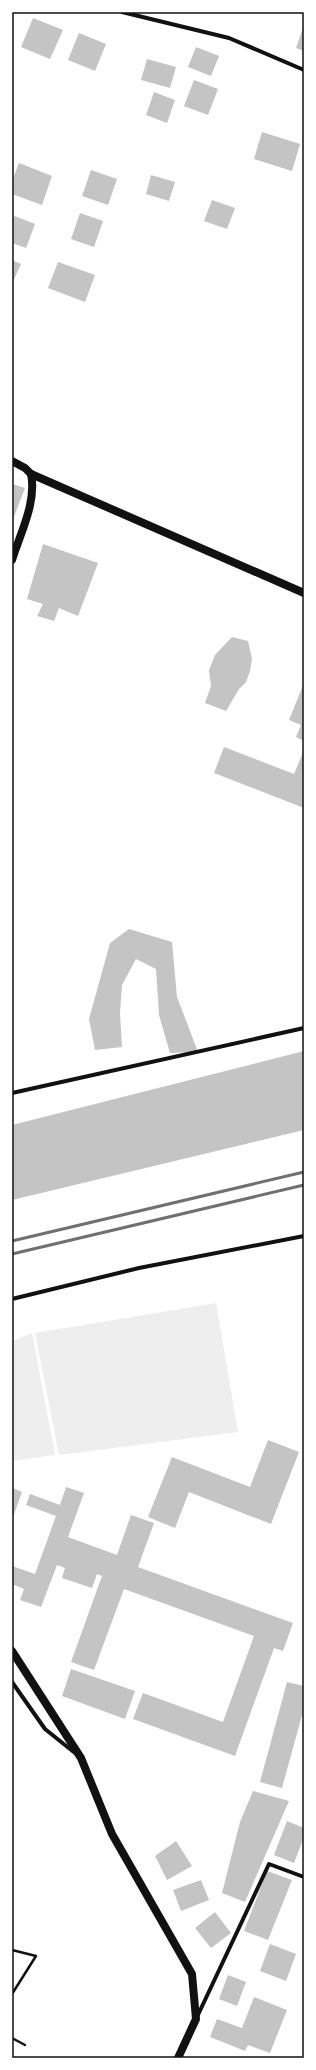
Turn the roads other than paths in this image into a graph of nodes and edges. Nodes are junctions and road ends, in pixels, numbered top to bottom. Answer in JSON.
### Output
{"nodes":[{"id":1,"x":122,"y":12,"type":"edge"},
{"id":2,"x":304,"y":70,"type":"edge"},
{"id":3,"x":12,"y":461,"type":"edge"},
{"id":4,"x":31,"y":474,"type":"junction"},
{"id":5,"x":12,"y":560,"type":"edge"},
{"id":6,"x":304,"y":593,"type":"edge"},
{"id":7,"x":304,"y":1028,"type":"edge"},
{"id":8,"x":12,"y":1093,"type":"edge"},
{"id":9,"x":304,"y":1236,"type":"edge"},
{"id":10,"x":12,"y":1299,"type":"edge"},
{"id":11,"x":12,"y":1651,"type":"edge"},
{"id":12,"x":12,"y":1682,"type":"edge"},
{"id":13,"x":81,"y":1758,"type":"junction"},
{"id":14,"x":304,"y":1877,"type":"edge"},
{"id":15,"x":196,"y":2019,"type":"junction"},
{"id":16,"x":178,"y":2058,"type":"edge"}],
"edges":[{"from":1,"to":2,"type":"street"},
{"from":3,"to":4,"type":"main road"},
{"from":4,"to":5,"type":"main road"},
{"from":4,"to":6,"type":"main road"},
{"from":7,"to":8,"type":"street"},
{"from":9,"to":10,"type":"street"},
{"from":11,"to":13,"type":"main road"},
{"from":12,"to":13,"type":"street"},
{"from":13,"to":15,"type":"main road"},
{"from":14,"to":15,"type":"street"},
{"from":15,"to":16,"type":"main road"}]}
